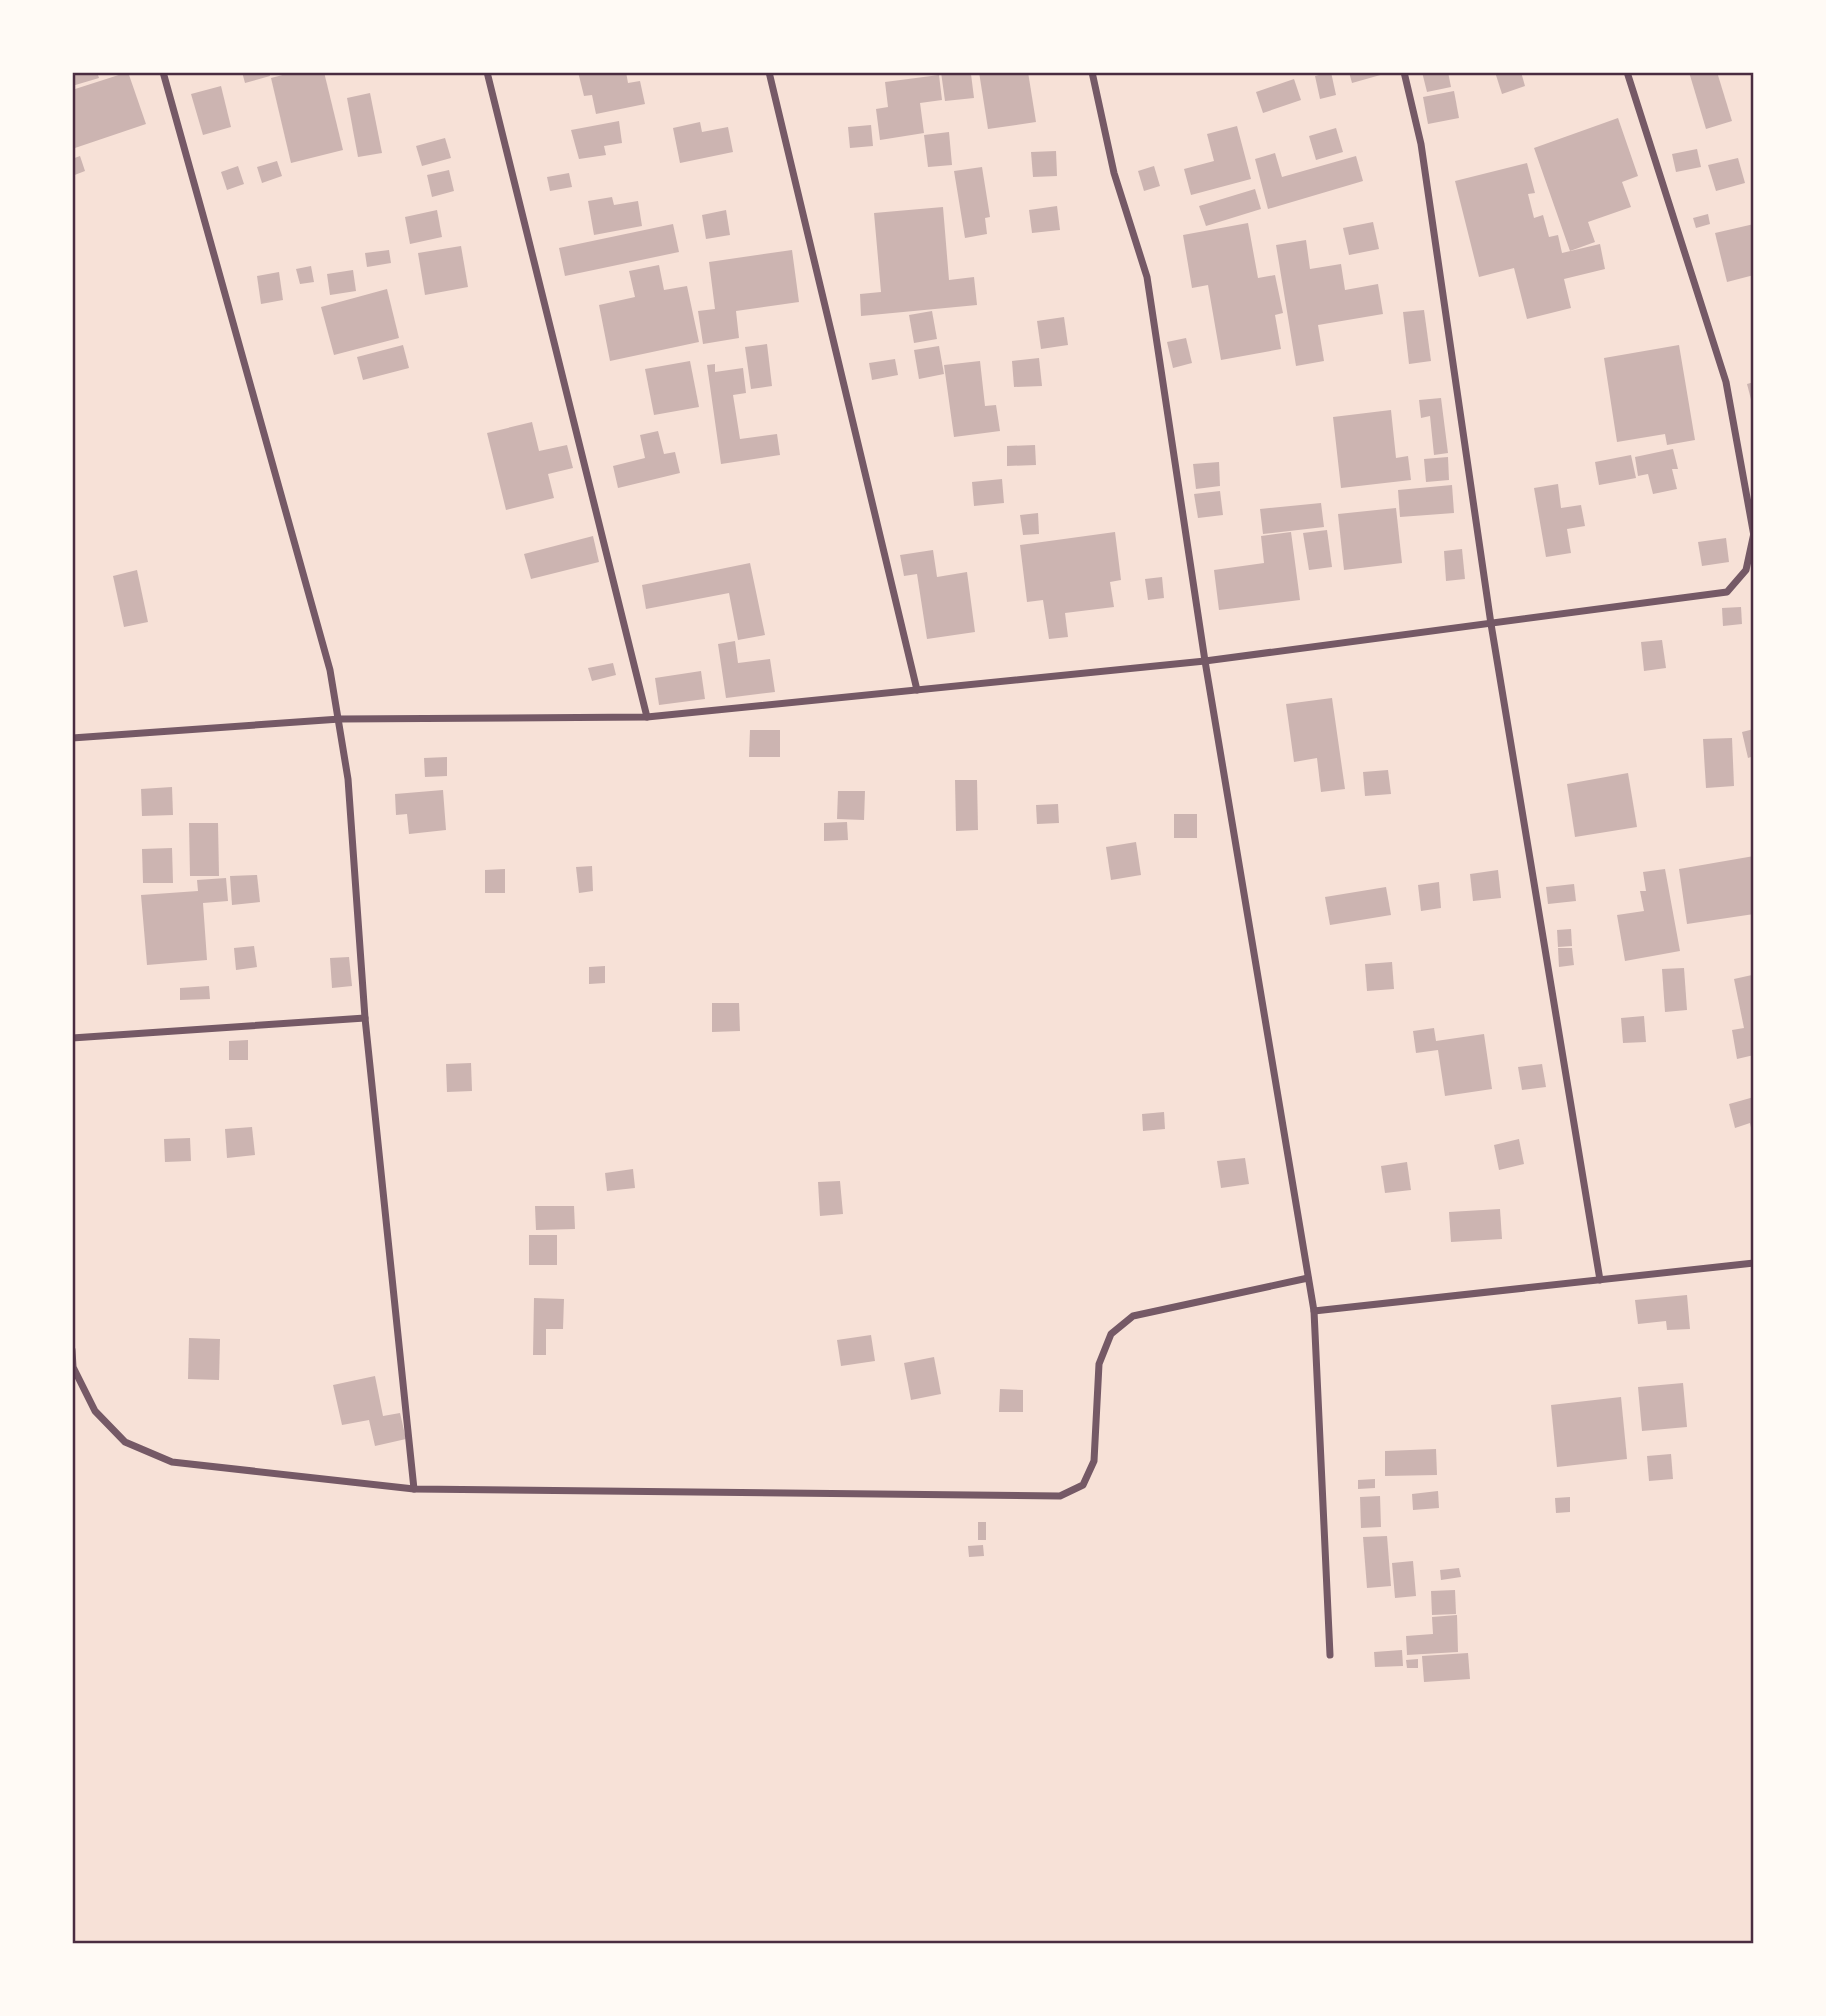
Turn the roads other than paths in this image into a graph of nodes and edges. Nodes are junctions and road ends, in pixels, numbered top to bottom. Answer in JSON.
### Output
{"nodes":[{"id":1,"x":163,"y":72,"type":"edge"},
{"id":2,"x":487,"y":72,"type":"edge"},
{"id":3,"x":769,"y":72,"type":"edge"},
{"id":4,"x":1092,"y":72,"type":"edge"},
{"id":5,"x":1404,"y":72,"type":"edge"},
{"id":6,"x":1627,"y":72,"type":"edge"},
{"id":7,"x":1754,"y":535,"type":"edge"},
{"id":8,"x":1491,"y":624,"type":"junction"},
{"id":9,"x":1205,"y":661,"type":"junction"},
{"id":10,"x":917,"y":690,"type":"junction"},
{"id":11,"x":646,"y":717,"type":"junction"},
{"id":12,"x":340,"y":719,"type":"junction"},
{"id":13,"x":72,"y":738,"type":"edge"},
{"id":14,"x":365,"y":1018,"type":"junction"},
{"id":15,"x":72,"y":1038,"type":"edge"},
{"id":16,"x":1754,"y":1263,"type":"edge"},
{"id":17,"x":1308,"y":1278,"type":"junction"},
{"id":18,"x":1600,"y":1280,"type":"junction"},
{"id":19,"x":1314,"y":1311,"type":"junction"},
{"id":20,"x":72,"y":1350,"type":"edge"},
{"id":21,"x":414,"y":1489,"type":"junction"},
{"id":22,"x":1330,"y":1655,"type":"dead end"}],
"edges":[{"from":1,"to":12,"type":"street"},
{"from":2,"to":11,"type":"street"},
{"from":3,"to":10,"type":"street"},
{"from":4,"to":9,"type":"street"},
{"from":5,"to":8,"type":"street"},
{"from":6,"to":7,"type":"street"},
{"from":7,"to":8,"type":"street"},
{"from":8,"to":9,"type":"street"},
{"from":8,"to":18,"type":"street"},
{"from":9,"to":10,"type":"street"},
{"from":9,"to":17,"type":"street"},
{"from":10,"to":11,"type":"street"},
{"from":11,"to":12,"type":"street"},
{"from":12,"to":13,"type":"street"},
{"from":12,"to":14,"type":"street"},
{"from":14,"to":15,"type":"street"},
{"from":14,"to":21,"type":"street"},
{"from":16,"to":18,"type":"street"},
{"from":17,"to":19,"type":"street"},
{"from":17,"to":21,"type":"street"},
{"from":18,"to":19,"type":"street"},
{"from":19,"to":22,"type":"street"},
{"from":20,"to":21,"type":"street"}]}
